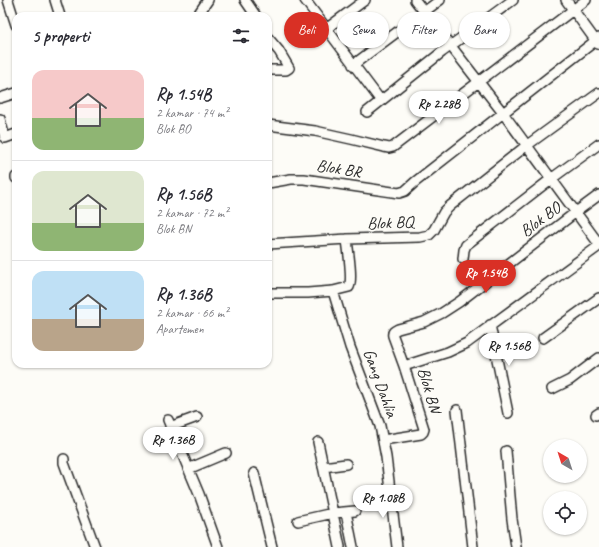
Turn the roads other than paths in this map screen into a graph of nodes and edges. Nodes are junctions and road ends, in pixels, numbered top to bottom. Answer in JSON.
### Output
{"nodes":[{"id":1,"x":8,"y":0,"type":"edge"},
{"id":2,"x":55,"y":0,"type":"edge"},
{"id":3,"x":208,"y":0,"type":"edge"},
{"id":4,"x":245,"y":0,"type":"edge"},
{"id":5,"x":305,"y":0,"type":"edge"},
{"id":6,"x":365,"y":0,"type":"edge"},
{"id":7,"x":415,"y":0,"type":"edge"},
{"id":8,"x":440,"y":0,"type":"edge"},
{"id":9,"x":513,"y":0,"type":"edge"},
{"id":10,"x":566,"y":0,"type":"edge"},
{"id":11,"x":586,"y":0,"type":"edge"},
{"id":12,"x":573,"y":9,"type":"junction"},
{"id":13,"x":12,"y":12,"type":"edge"},
{"id":14,"x":59,"y":12,"type":"edge"},
{"id":15,"x":200,"y":12,"type":"edge"},
{"id":16,"x":253,"y":12,"type":"edge"},
{"id":17,"x":314,"y":12,"type":"edge"},
{"id":18,"x":425,"y":12,"type":"joint"},
{"id":19,"x":329,"y":27,"type":"edge"},
{"id":20,"x":329,"y":33,"type":"edge"},
{"id":21,"x":397,"y":33,"type":"edge"},
{"id":22,"x":598,"y":41,"type":"edge"},
{"id":23,"x":272,"y":43,"type":"edge"},
{"id":24,"x":451,"y":46,"type":"joint"},
{"id":25,"x":448,"y":48,"type":"edge"},
{"id":26,"x":353,"y":65,"type":"junction"},
{"id":27,"x":272,"y":70,"type":"edge"},
{"id":28,"x":478,"y":82,"type":"junction"},
{"id":29,"x":599,"y":93,"type":"edge"},
{"id":30,"x":12,"y":94,"type":"edge"},
{"id":31,"x":0,"y":98,"type":"edge"},
{"id":32,"x":381,"y":101,"type":"junction"},
{"id":33,"x":367,"y":112,"type":"dead end"},
{"id":34,"x":503,"y":113,"type":"junction"},
{"id":35,"x":0,"y":119,"type":"edge"},
{"id":36,"x":272,"y":126,"type":"edge"},
{"id":37,"x":12,"y":135,"type":"edge"},
{"id":38,"x":599,"y":144,"type":"edge"},
{"id":39,"x":526,"y":146,"type":"junction"},
{"id":40,"x":551,"y":179,"type":"junction"},
{"id":41,"x":272,"y":182,"type":"edge"},
{"id":42,"x":599,"y":195,"type":"edge"},
{"id":43,"x":576,"y":212,"type":"junction"},
{"id":44,"x":347,"y":240,"type":"junction"},
{"id":45,"x":272,"y":244,"type":"edge"},
{"id":46,"x":599,"y":245,"type":"edge"},
{"id":47,"x":463,"y":259,"type":"dead end"},
{"id":48,"x":333,"y":291,"type":"junction"},
{"id":49,"x":272,"y":293,"type":"edge"},
{"id":50,"x":599,"y":298,"type":"edge"},
{"id":51,"x":490,"y":326,"type":"junction"},
{"id":52,"x":543,"y":338,"type":"dead end"},
{"id":53,"x":599,"y":358,"type":"edge"},
{"id":54,"x":404,"y":366,"type":"junction"},
{"id":55,"x":552,"y":390,"type":"dead end"},
{"id":56,"x":457,"y":410,"type":"dead end"},
{"id":57,"x":508,"y":413,"type":"dead end"},
{"id":58,"x":197,"y":417,"type":"dead end"},
{"id":59,"x":383,"y":440,"type":"junction"},
{"id":60,"x":318,"y":442,"type":"dead end"},
{"id":61,"x":506,"y":451,"type":"dead end"},
{"id":62,"x":226,"y":453,"type":"dead end"},
{"id":63,"x":64,"y":459,"type":"dead end"},
{"id":64,"x":346,"y":464,"type":"dead end"},
{"id":65,"x":323,"y":467,"type":"junction"},
{"id":66,"x":188,"y":469,"type":"junction"},
{"id":67,"x":254,"y":473,"type":"dead end"},
{"id":68,"x":333,"y":513,"type":"junction"},
{"id":69,"x":298,"y":521,"type":"dead end"},
{"id":70,"x":95,"y":547,"type":"edge"},
{"id":71,"x":218,"y":547,"type":"edge"},
{"id":72,"x":272,"y":547,"type":"edge"},
{"id":73,"x":340,"y":547,"type":"edge"},
{"id":74,"x":353,"y":547,"type":"edge"},
{"id":75,"x":398,"y":547,"type":"edge"},
{"id":76,"x":473,"y":547,"type":"edge"},
{"id":77,"x":516,"y":547,"type":"edge"}],
"edges":[{"from":1,"to":13,"type":"street"},
{"from":2,"to":14,"type":"street"},
{"from":3,"to":15,"type":"street"},
{"from":4,"to":16,"type":"street"},
{"from":5,"to":17,"type":"street"},
{"from":6,"to":19,"type":"street"},
{"from":7,"to":18,"type":"street"},
{"from":8,"to":18,"type":"street"},
{"from":9,"to":24,"type":"street"},
{"from":10,"to":12,"type":"street"},
{"from":11,"to":12,"type":"street"},
{"from":12,"to":22,"type":"street"},
{"from":12,"to":28,"type":"street"},
{"from":20,"to":26,"type":"street"},
{"from":21,"to":26,"type":"street"},
{"from":22,"to":34,"type":"street"},
{"from":23,"to":27,"type":"street"},
{"from":24,"to":28,"type":"street"},
{"from":25,"to":32,"type":"street"},
{"from":26,"to":32,"type":"street"},
{"from":28,"to":34,"type":"street"},
{"from":28,"to":36,"type":"street"},
{"from":29,"to":39,"type":"street"},
{"from":30,"to":31,"type":"street"},
{"from":32,"to":33,"type":"street"},
{"from":34,"to":39,"type":"street"},
{"from":34,"to":41,"type":"street","name":"Blok BR"},
{"from":35,"to":37,"type":"street"},
{"from":38,"to":40,"type":"street"},
{"from":39,"to":40,"type":"street"},
{"from":39,"to":44,"type":"street","name":"Blok BQ"},
{"from":40,"to":43,"type":"street"},
{"from":40,"to":47,"type":"street"},
{"from":42,"to":43,"type":"street"},
{"from":43,"to":46,"type":"street"},
{"from":43,"to":54,"type":"street","name":"Blok BO"},
{"from":44,"to":45,"type":"street","name":"Blok BQ"},
{"from":44,"to":48,"type":"street"},
{"from":46,"to":51,"type":"street","name":"Blok BN"},
{"from":48,"to":49,"type":"street"},
{"from":48,"to":59,"type":"street","name":"Gang Dahlia"},
{"from":50,"to":52,"type":"street"},
{"from":51,"to":54,"type":"street","name":"Blok BN"},
{"from":51,"to":57,"type":"street"},
{"from":53,"to":55,"type":"street"},
{"from":54,"to":59,"type":"street","name":"Blok BN"},
{"from":56,"to":76,"type":"street"},
{"from":58,"to":66,"type":"street"},
{"from":59,"to":75,"type":"street","name":"Gang Dahlia"},
{"from":60,"to":65,"type":"street"},
{"from":61,"to":77,"type":"street"},
{"from":62,"to":66,"type":"street"},
{"from":63,"to":70,"type":"street"},
{"from":64,"to":65,"type":"street"},
{"from":65,"to":68,"type":"street"},
{"from":66,"to":71,"type":"street"},
{"from":67,"to":72,"type":"street"},
{"from":68,"to":69,"type":"street"},
{"from":68,"to":73,"type":"street"},
{"from":68,"to":74,"type":"street"}]}
